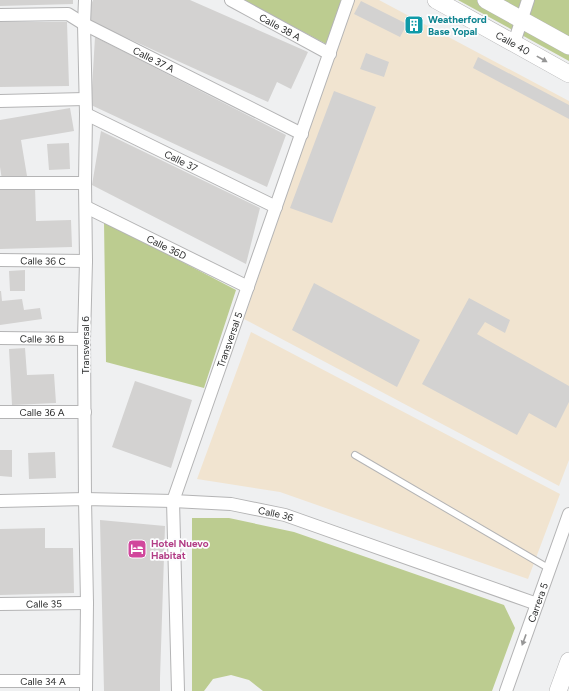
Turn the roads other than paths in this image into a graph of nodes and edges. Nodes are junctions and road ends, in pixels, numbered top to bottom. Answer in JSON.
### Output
{"nodes":[{"id":1,"x":85,"y":0,"type":"edge"},
{"id":2,"x":231,"y":0,"type":"edge"},
{"id":3,"x":348,"y":0,"type":"edge"},
{"id":4,"x":436,"y":0,"type":"edge"},
{"id":5,"x":486,"y":0,"type":"edge"},
{"id":6,"x":528,"y":0,"type":"edge"},
{"id":7,"x":0,"y":15,"type":"edge"},
{"id":8,"x":521,"y":20,"type":"junction"},
{"id":9,"x":84,"y":24,"type":"junction"},
{"id":10,"x":514,"y":43,"type":"junction"},
{"id":11,"x":569,"y":46,"type":"edge"},
{"id":12,"x":330,"y":54,"type":"junction"},
{"id":13,"x":569,"y":74,"type":"edge"},
{"id":14,"x":85,"y":99,"type":"junction"},
{"id":15,"x":0,"y":101,"type":"edge"},
{"id":16,"x":86,"y":114,"type":"junction"},
{"id":17,"x":302,"y":134,"type":"junction"},
{"id":18,"x":0,"y":183,"type":"edge"},
{"id":19,"x":85,"y":183,"type":"junction"},
{"id":20,"x":86,"y":206,"type":"junction"},
{"id":21,"x":276,"y":207,"type":"junction"},
{"id":22,"x":0,"y":260,"type":"edge"},
{"id":23,"x":86,"y":261,"type":"junction"},
{"id":24,"x":248,"y":287,"type":"junction"},
{"id":25,"x":0,"y":338,"type":"edge"},
{"id":26,"x":84,"y":340,"type":"junction"},
{"id":27,"x":0,"y":412,"type":"edge"},
{"id":28,"x":85,"y":412,"type":"junction"},
{"id":29,"x":355,"y":455,"type":"dead end"},
{"id":30,"x":85,"y":499,"type":"junction"},
{"id":31,"x":0,"y":501,"type":"edge"},
{"id":32,"x":174,"y":501,"type":"junction"},
{"id":33,"x":569,"y":514,"type":"edge"},
{"id":34,"x":550,"y":569,"type":"junction"},
{"id":35,"x":0,"y":604,"type":"edge"},
{"id":36,"x":87,"y":604,"type":"junction"},
{"id":37,"x":537,"y":604,"type":"junction"},
{"id":38,"x":569,"y":661,"type":"edge"},
{"id":39,"x":0,"y":681,"type":"edge"},
{"id":40,"x":86,"y":686,"type":"edge"},
{"id":41,"x":178,"y":691,"type":"edge"},
{"id":42,"x":506,"y":691,"type":"edge"},
{"id":43,"x":558,"y":691,"type":"edge"}],
"edges":[{"from":1,"to":9,"type":"street","name":"Transversal 6"},
{"from":2,"to":12,"type":"street","name":"Calle 38 A"},
{"from":3,"to":12,"type":"street","name":"Transversal 5"},
{"from":4,"to":10,"type":"main road","name":"Calle 40"},
{"from":5,"to":8,"type":"main road"},
{"from":6,"to":8,"type":"street"},
{"from":7,"to":9,"type":"street","name":"Calle 37 A"},
{"from":8,"to":10,"type":"street"},
{"from":8,"to":11,"type":"main road"},
{"from":9,"to":14,"type":"street","name":"Transversal 6"},
{"from":9,"to":17,"type":"street","name":"Calle 37 A"},
{"from":10,"to":13,"type":"main road","name":"Calle 40","one_way":true},
{"from":12,"to":17,"type":"street","name":"Transversal 5"},
{"from":14,"to":15,"type":"street"},
{"from":14,"to":16,"type":"street","name":"Transversal 6"},
{"from":16,"to":19,"type":"street","name":"Transversal 6"},
{"from":16,"to":21,"type":"street","name":"Calle 37"},
{"from":17,"to":21,"type":"street","name":"Transversal 5"},
{"from":18,"to":19,"type":"street"},
{"from":19,"to":20,"type":"street","name":"Transversal 6"},
{"from":20,"to":23,"type":"street","name":"Transversal 6"},
{"from":20,"to":24,"type":"street","name":"Calle 36D"},
{"from":21,"to":24,"type":"street","name":"Transversal 5"},
{"from":22,"to":23,"type":"street","name":"Calle 36 C"},
{"from":23,"to":26,"type":"street","name":"Transversal 6"},
{"from":24,"to":32,"type":"street","name":"Transversal 5"},
{"from":25,"to":26,"type":"street","name":"Calle 36 B"},
{"from":26,"to":28,"type":"street","name":"Transversal 6"},
{"from":27,"to":28,"type":"street","name":"Calle 36 A"},
{"from":28,"to":30,"type":"street","name":"Transversal 6"},
{"from":29,"to":34,"type":"lane"},
{"from":30,"to":31,"type":"street","name":"Calle 36"},
{"from":30,"to":32,"type":"street","name":"Calle 36"},
{"from":30,"to":36,"type":"street","name":"Transversal 6"},
{"from":32,"to":37,"type":"street","name":"Calle 36"},
{"from":32,"to":41,"type":"street","name":"Transversal 5"},
{"from":33,"to":34,"type":"street","name":"Carrera 5"},
{"from":34,"to":37,"type":"street","name":"Carrera 5"},
{"from":35,"to":36,"type":"street","name":"Calle 35"},
{"from":36,"to":40,"type":"street","name":"Transversal 6"},
{"from":37,"to":42,"type":"street","name":"Carrera 5","one_way":true},
{"from":38,"to":43,"type":"main road"},
{"from":39,"to":40,"type":"street","name":"Calle 34 A"}]}
